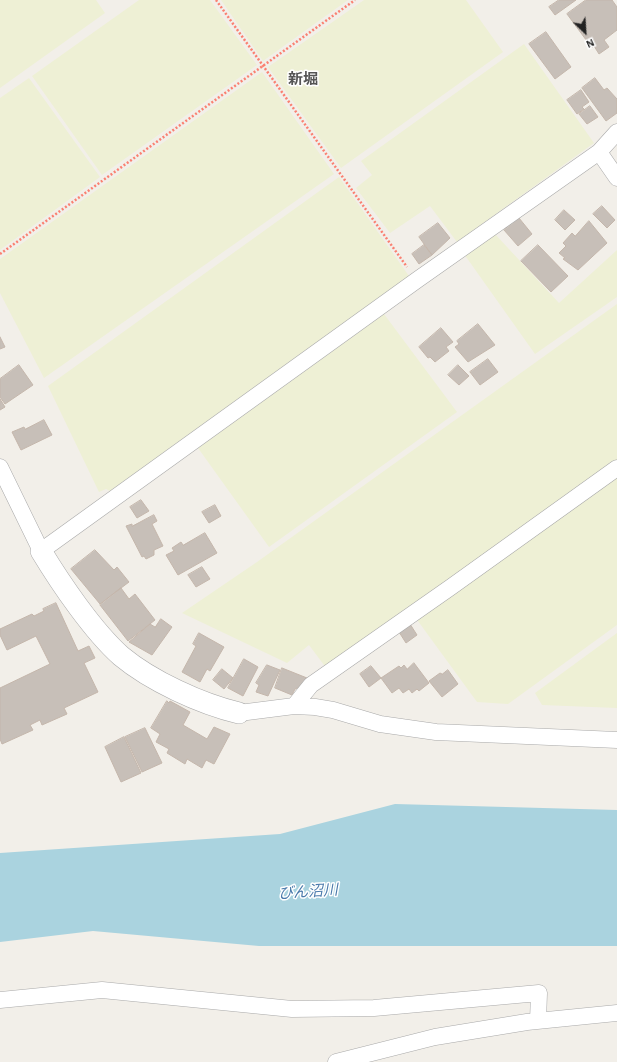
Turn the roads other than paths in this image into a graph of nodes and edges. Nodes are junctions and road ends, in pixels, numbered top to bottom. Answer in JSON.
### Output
{"nodes":[{"id":1,"x":617,"y":132,"type":"edge"},
{"id":2,"x":599,"y":152,"type":"junction"},
{"id":3,"x":617,"y":178,"type":"edge"},
{"id":4,"x":0,"y":468,"type":"edge"},
{"id":5,"x":617,"y":468,"type":"edge"},
{"id":6,"x":41,"y":551,"type":"junction"},
{"id":7,"x":294,"y":706,"type":"junction"},
{"id":8,"x":239,"y":713,"type":"joint"},
{"id":9,"x":617,"y":740,"type":"edge"},
{"id":10,"x":0,"y":1000,"type":"edge"},
{"id":11,"x":617,"y":1013,"type":"edge"},
{"id":12,"x":538,"y":1021,"type":"junction"},
{"id":13,"x":336,"y":1062,"type":"edge"}],
"edges":[{"from":1,"to":2,"type":"street"},
{"from":2,"to":3,"type":"street"},
{"from":2,"to":6,"type":"street"},
{"from":4,"to":6,"type":"street"},
{"from":5,"to":7,"type":"street"},
{"from":6,"to":8,"type":"street"},
{"from":7,"to":8,"type":"street"},
{"from":7,"to":9,"type":"street"},
{"from":10,"to":12,"type":"street"},
{"from":11,"to":12,"type":"street"},
{"from":12,"to":13,"type":"street"}]}
